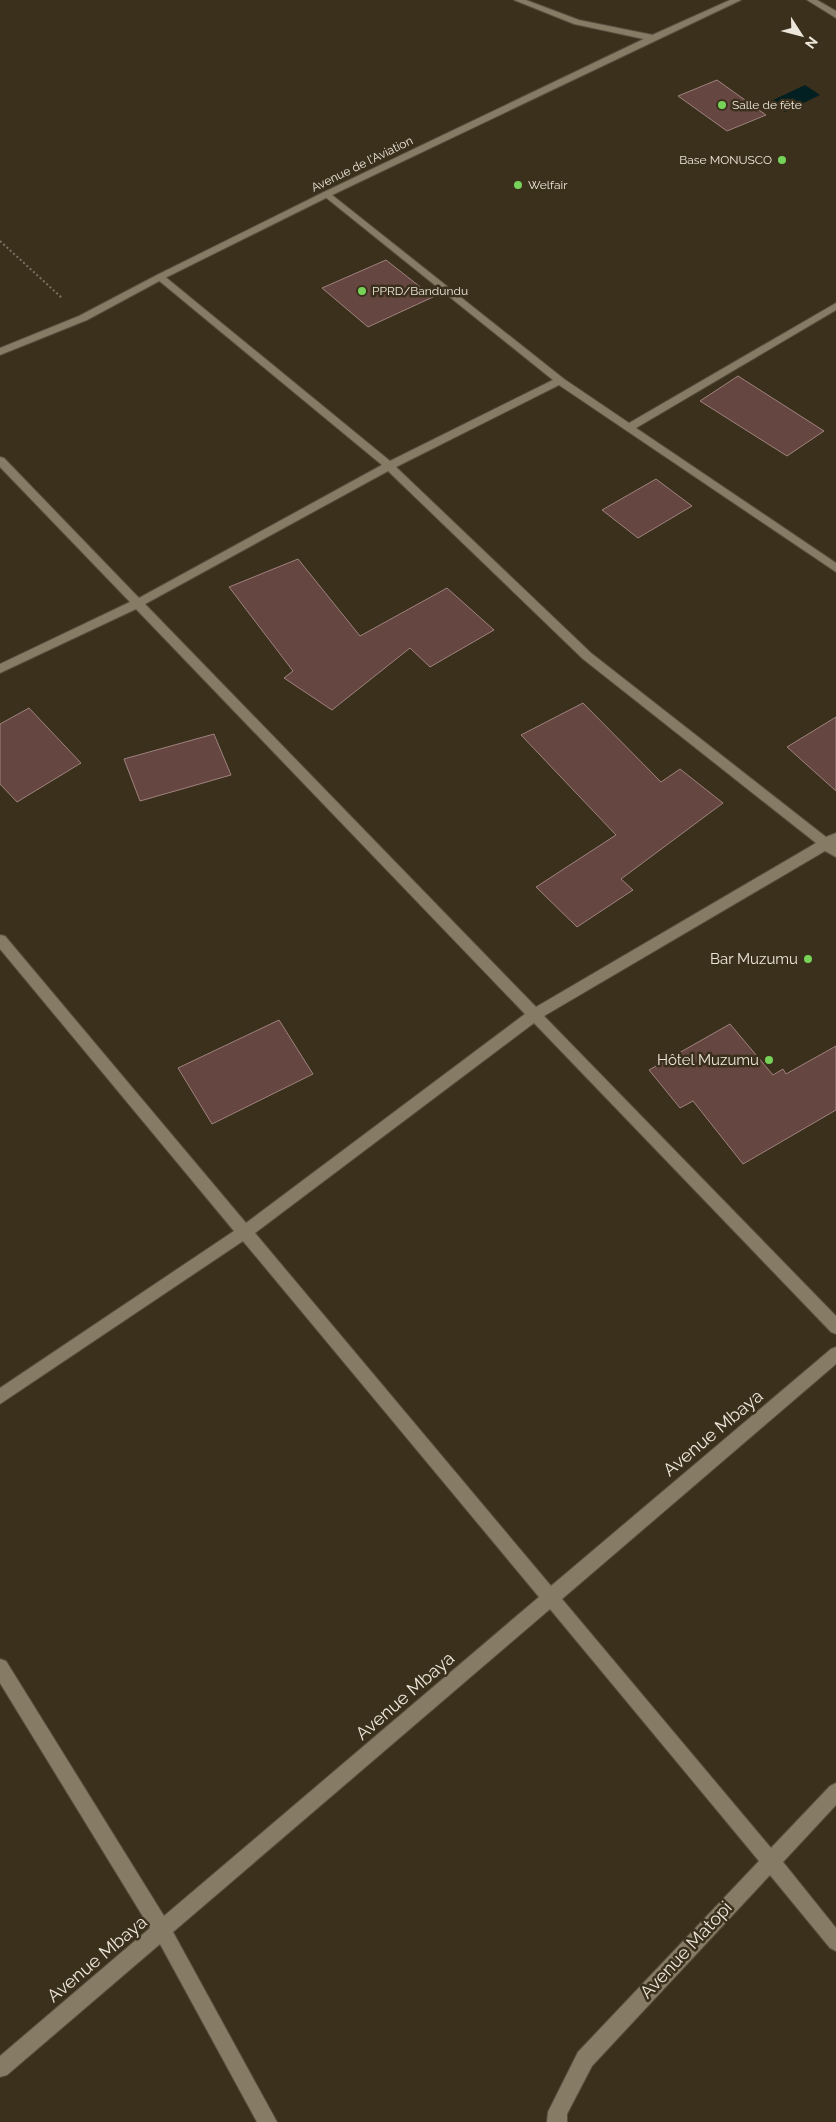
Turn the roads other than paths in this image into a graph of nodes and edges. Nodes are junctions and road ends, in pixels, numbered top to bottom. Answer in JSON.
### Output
{"nodes":[{"id":1,"x":518,"y":0,"type":"edge"},
{"id":2,"x":737,"y":0,"type":"edge"},
{"id":3,"x":811,"y":0,"type":"edge"},
{"id":4,"x":836,"y":15,"type":"edge"},
{"id":5,"x":653,"y":38,"type":"junction"},
{"id":6,"x":327,"y":194,"type":"junction"},
{"id":7,"x":160,"y":277,"type":"junction"},
{"id":8,"x":836,"y":306,"type":"edge"},
{"id":9,"x":0,"y":352,"type":"edge"},
{"id":10,"x":560,"y":381,"type":"junction"},
{"id":11,"x":629,"y":427,"type":"junction"},
{"id":12,"x":0,"y":461,"type":"edge"},
{"id":13,"x":389,"y":466,"type":"junction"},
{"id":14,"x":836,"y":568,"type":"edge"},
{"id":15,"x":136,"y":604,"type":"junction"},
{"id":16,"x":0,"y":669,"type":"edge"},
{"id":17,"x":832,"y":845,"type":"edge"},
{"id":18,"x":0,"y":940,"type":"edge"},
{"id":19,"x":534,"y":1015,"type":"junction"},
{"id":20,"x":245,"y":1232,"type":"junction"},
{"id":21,"x":836,"y":1327,"type":"edge"},
{"id":22,"x":836,"y":1354,"type":"edge"},
{"id":23,"x":0,"y":1397,"type":"edge"},
{"id":24,"x":550,"y":1598,"type":"junction"},
{"id":25,"x":0,"y":1667,"type":"edge"},
{"id":26,"x":836,"y":1792,"type":"edge"},
{"id":27,"x":770,"y":1860,"type":"junction"},
{"id":28,"x":162,"y":1930,"type":"junction"},
{"id":29,"x":836,"y":1942,"type":"edge"},
{"id":30,"x":0,"y":2068,"type":"edge"},
{"id":31,"x":267,"y":2122,"type":"edge"},
{"id":32,"x":556,"y":2122,"type":"edge"}],
"edges":[{"from":1,"to":5,"type":"street"},
{"from":2,"to":5,"type":"street","name":"Avenue de l'Aviation"},
{"from":3,"to":4,"type":"street"},
{"from":5,"to":6,"type":"street","name":"Avenue de l'Aviation"},
{"from":6,"to":7,"type":"street","name":"Avenue de l'Aviation"},
{"from":6,"to":10,"type":"street"},
{"from":7,"to":9,"type":"street","name":"Avenue de l'Aviation"},
{"from":7,"to":13,"type":"street"},
{"from":8,"to":11,"type":"street"},
{"from":10,"to":11,"type":"street"},
{"from":10,"to":13,"type":"street"},
{"from":11,"to":14,"type":"street"},
{"from":12,"to":15,"type":"street"},
{"from":13,"to":15,"type":"street"},
{"from":13,"to":17,"type":"street"},
{"from":15,"to":16,"type":"street"},
{"from":15,"to":19,"type":"street"},
{"from":17,"to":19,"type":"street"},
{"from":18,"to":20,"type":"street"},
{"from":19,"to":20,"type":"street"},
{"from":19,"to":21,"type":"street"},
{"from":20,"to":23,"type":"street"},
{"from":20,"to":24,"type":"street"},
{"from":22,"to":24,"type":"street","name":"Avenue Mbaya"},
{"from":24,"to":27,"type":"street"},
{"from":24,"to":28,"type":"street","name":"Avenue Mbaya"},
{"from":25,"to":28,"type":"street"},
{"from":26,"to":27,"type":"street","name":"Avenue Matopi"},
{"from":27,"to":29,"type":"street"},
{"from":27,"to":32,"type":"street","name":"Avenue Matopi"},
{"from":28,"to":30,"type":"street","name":"Avenue Mbaya"},
{"from":28,"to":31,"type":"street"}]}
